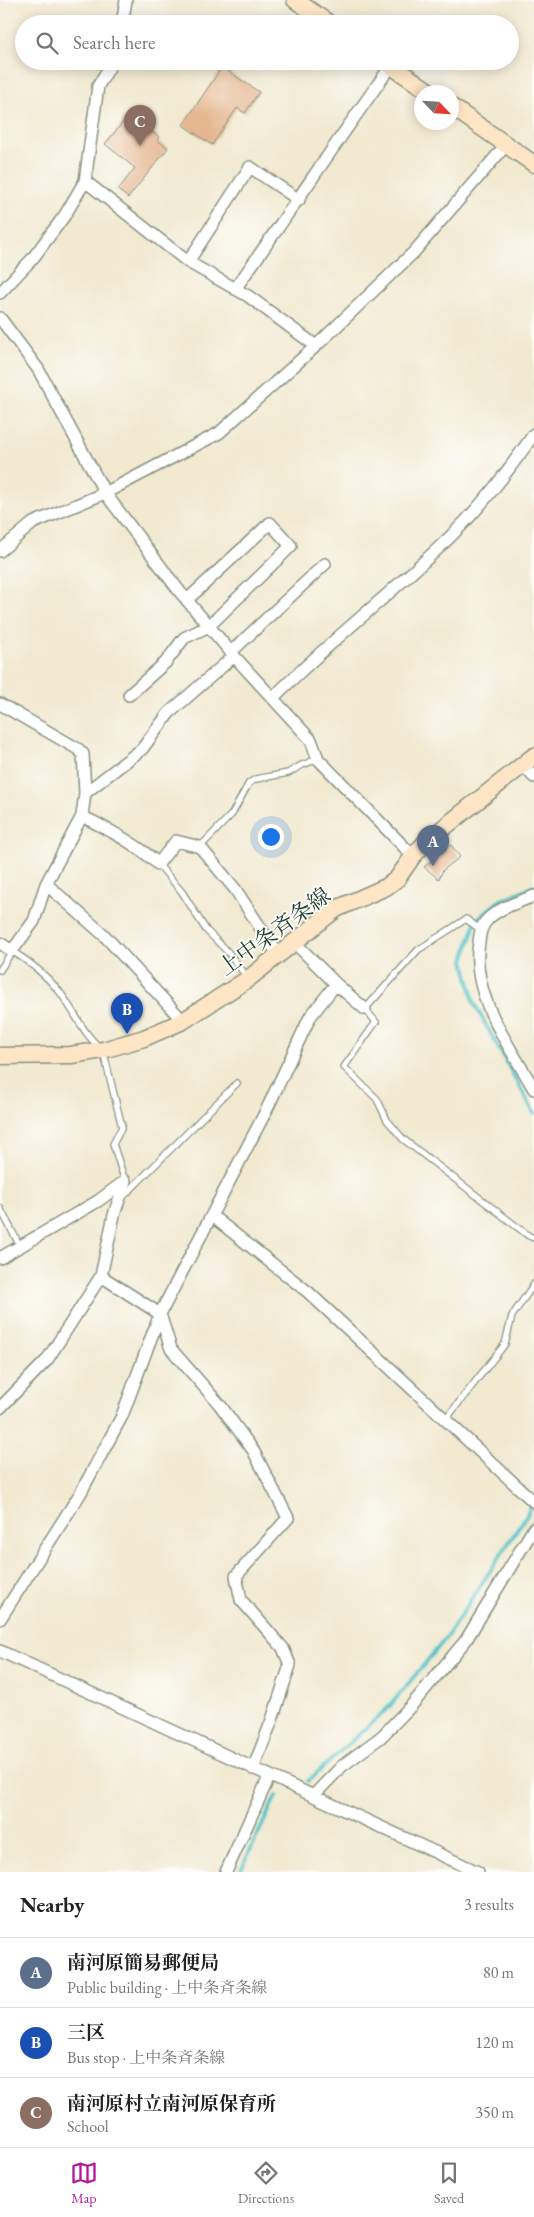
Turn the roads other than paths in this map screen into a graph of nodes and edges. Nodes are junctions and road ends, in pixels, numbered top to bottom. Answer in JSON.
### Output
{"nodes":[{"id":1,"x":126,"y":0,"type":"edge"},
{"id":2,"x":296,"y":0,"type":"edge"},
{"id":3,"x":124,"y":15,"type":"edge"},
{"id":4,"x":317,"y":15,"type":"edge"},
{"id":5,"x":108,"y":70,"type":"edge"},
{"id":6,"x":384,"y":70,"type":"edge"},
{"id":7,"x":397,"y":70,"type":"edge"},
{"id":8,"x":420,"y":85,"type":"edge"},
{"id":9,"x":459,"y":112,"type":"edge"},
{"id":10,"x":506,"y":145,"type":"junction"},
{"id":11,"x":534,"y":164,"type":"edge"},
{"id":12,"x":85,"y":181,"type":"junction"},
{"id":13,"x":299,"y":200,"type":"junction"},
{"id":14,"x":188,"y":262,"type":"junction"},
{"id":15,"x":235,"y":289,"type":"junction"},
{"id":16,"x":0,"y":293,"type":"edge"},
{"id":17,"x":0,"y":318,"type":"edge"},
{"id":18,"x":316,"y":346,"type":"junction"},
{"id":19,"x":534,"y":434,"type":"edge"},
{"id":20,"x":105,"y":493,"type":"junction"},
{"id":21,"x":0,"y":551,"type":"edge"},
{"id":22,"x":325,"y":564,"type":"dead end"},
{"id":23,"x":187,"y":600,"type":"junction"},
{"id":24,"x":209,"y":626,"type":"junction"},
{"id":25,"x":233,"y":654,"type":"junction"},
{"id":26,"x":129,"y":695,"type":"dead end"},
{"id":27,"x":273,"y":698,"type":"junction"},
{"id":28,"x":0,"y":704,"type":"edge"},
{"id":29,"x":318,"y":759,"type":"junction"},
{"id":30,"x":530,"y":766,"type":"edge"},
{"id":31,"x":85,"y":793,"type":"junction"},
{"id":32,"x":82,"y":816,"type":"junction"},
{"id":33,"x":200,"y":847,"type":"junction"},
{"id":34,"x":413,"y":856,"type":"junction"},
{"id":35,"x":158,"y":864,"type":"junction"},
{"id":36,"x":46,"y":884,"type":"junction"},
{"id":37,"x":534,"y":896,"type":"edge"},
{"id":38,"x":481,"y":930,"type":"junction"},
{"id":39,"x":0,"y":943,"type":"edge"},
{"id":40,"x":295,"y":943,"type":"junction"},
{"id":41,"x":12,"y":950,"type":"junction"},
{"id":42,"x":279,"y":956,"type":"junction"},
{"id":43,"x":0,"y":970,"type":"edge"},
{"id":44,"x":248,"y":979,"type":"junction"},
{"id":45,"x":336,"y":984,"type":"junction"},
{"id":46,"x":365,"y":1009,"type":"junction"},
{"id":47,"x":183,"y":1021,"type":"junction"},
{"id":48,"x":102,"y":1050,"type":"junction"},
{"id":49,"x":1,"y":1054,"type":"edge"},
{"id":50,"x":238,"y":1083,"type":"dead end"},
{"id":51,"x":534,"y":1089,"type":"edge"},
{"id":52,"x":126,"y":1181,"type":"junction"},
{"id":53,"x":118,"y":1202,"type":"junction"},
{"id":54,"x":0,"y":1208,"type":"edge"},
{"id":55,"x":212,"y":1216,"type":"junction"},
{"id":56,"x":534,"y":1238,"type":"edge"},
{"id":57,"x":20,"y":1246,"type":"junction"},
{"id":58,"x":0,"y":1258,"type":"edge"},
{"id":59,"x":101,"y":1276,"type":"junction"},
{"id":60,"x":534,"y":1284,"type":"edge"},
{"id":61,"x":160,"y":1314,"type":"junction"},
{"id":62,"x":0,"y":1408,"type":"edge"},
{"id":63,"x":446,"y":1419,"type":"junction"},
{"id":64,"x":534,"y":1502,"type":"edge"},
{"id":65,"x":534,"y":1528,"type":"edge"},
{"id":66,"x":0,"y":1619,"type":"edge"},
{"id":67,"x":0,"y":1651,"type":"edge"},
{"id":68,"x":253,"y":1769,"type":"junction"},
{"id":69,"x":269,"y":1777,"type":"junction"},
{"id":70,"x":314,"y":1795,"type":"junction"},
{"id":71,"x":226,"y":1872,"type":"edge"},
{"id":72,"x":478,"y":1872,"type":"edge"}],
"edges":[{"from":1,"to":3,"type":"street"},
{"from":2,"to":4,"type":"main road"},
{"from":5,"to":12,"type":"street"},
{"from":6,"to":13,"type":"street"},
{"from":7,"to":8,"type":"main road"},
{"from":9,"to":10,"type":"main road"},
{"from":10,"to":11,"type":"main road"},
{"from":10,"to":18,"type":"street"},
{"from":12,"to":14,"type":"street"},
{"from":12,"to":16,"type":"street"},
{"from":13,"to":14,"type":"street"},
{"from":13,"to":15,"type":"street"},
{"from":14,"to":15,"type":"street"},
{"from":15,"to":18,"type":"street"},
{"from":17,"to":20,"type":"street"},
{"from":18,"to":20,"type":"street"},
{"from":19,"to":27,"type":"street"},
{"from":20,"to":21,"type":"street"},
{"from":20,"to":23,"type":"street"},
{"from":22,"to":25,"type":"street"},
{"from":23,"to":24,"type":"street"},
{"from":23,"to":24,"type":"street"},
{"from":24,"to":25,"type":"street"},
{"from":24,"to":26,"type":"street"},
{"from":25,"to":27,"type":"street"},
{"from":25,"to":31,"type":"street"},
{"from":27,"to":29,"type":"street"},
{"from":28,"to":31,"type":"street"},
{"from":29,"to":33,"type":"lane"},
{"from":29,"to":34,"type":"street"},
{"from":30,"to":34,"type":"main road","name":"上中条斉条線"},
{"from":31,"to":32,"type":"street"},
{"from":32,"to":35,"type":"street"},
{"from":32,"to":36,"type":"street"},
{"from":33,"to":35,"type":"street"},
{"from":33,"to":42,"type":"street"},
{"from":34,"to":40,"type":"main road","name":"上中条斉条線"},
{"from":35,"to":44,"type":"lane"},
{"from":36,"to":41,"type":"street"},
{"from":36,"to":47,"type":"street"},
{"from":37,"to":38,"type":"street"},
{"from":38,"to":46,"type":"lane"},
{"from":38,"to":51,"type":"street"},
{"from":39,"to":41,"type":"street"},
{"from":40,"to":42,"type":"main road","name":"上中条斉条線"},
{"from":40,"to":45,"type":"street"},
{"from":41,"to":43,"type":"lane"},
{"from":41,"to":48,"type":"lane"},
{"from":42,"to":44,"type":"main road","name":"上中条斉条線"},
{"from":44,"to":47,"type":"main road","name":"上中条斉条線"},
{"from":45,"to":46,"type":"street"},
{"from":45,"to":55,"type":"street"},
{"from":46,"to":56,"type":"lane"},
{"from":47,"to":48,"type":"main road","name":"上中条斉条線"},
{"from":48,"to":49,"type":"main road","name":"上中条斉条線"},
{"from":48,"to":52,"type":"lane"},
{"from":50,"to":53,"type":"lane"},
{"from":52,"to":53,"type":"street"},
{"from":52,"to":57,"type":"street"},
{"from":53,"to":59,"type":"street"},
{"from":54,"to":57,"type":"lane"},
{"from":55,"to":61,"type":"street"},
{"from":55,"to":63,"type":"street"},
{"from":57,"to":58,"type":"street"},
{"from":59,"to":61,"type":"street"},
{"from":59,"to":62,"type":"street"},
{"from":60,"to":63,"type":"lane"},
{"from":61,"to":66,"type":"street"},
{"from":61,"to":68,"type":"street"},
{"from":63,"to":64,"type":"street"},
{"from":65,"to":70,"type":"street"},
{"from":67,"to":68,"type":"street"},
{"from":68,"to":69,"type":"street"},
{"from":69,"to":70,"type":"street"},
{"from":69,"to":71,"type":"street"},
{"from":70,"to":72,"type":"street"}]}
